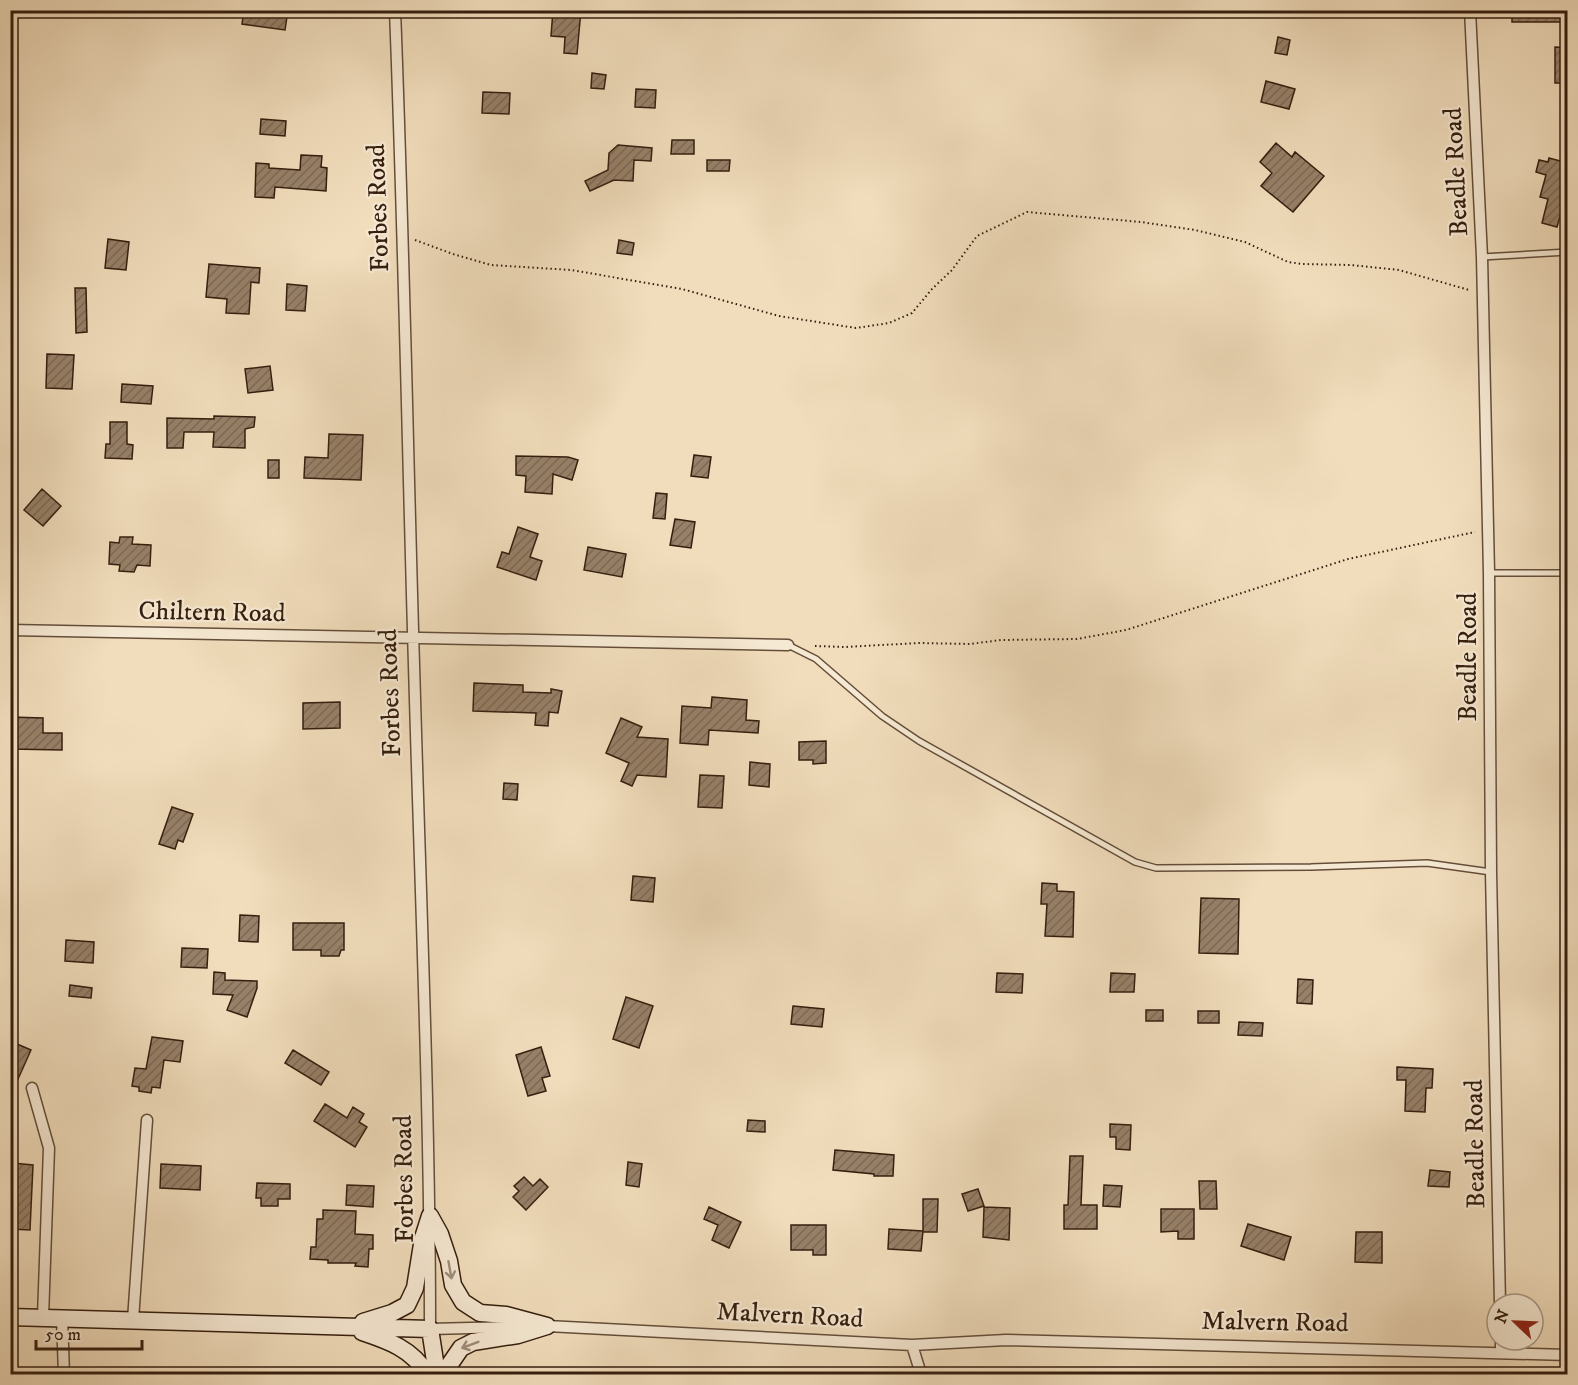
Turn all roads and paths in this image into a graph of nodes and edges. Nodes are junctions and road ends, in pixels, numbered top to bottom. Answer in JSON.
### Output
{"nodes":[{"id":1,"x":394,"y":10,"type":"edge"},
{"id":2,"x":1470,"y":10,"type":"edge"},
{"id":3,"x":404,"y":236,"type":"junction"},
{"id":4,"x":1568,"y":252,"type":"edge"},
{"id":5,"x":1482,"y":257,"type":"junction"},
{"id":6,"x":1483,"y":295,"type":"junction"},
{"id":7,"x":1488,"y":529,"type":"junction"},
{"id":8,"x":1489,"y":573,"type":"junction"},
{"id":9,"x":1568,"y":573,"type":"edge"},
{"id":10,"x":10,"y":630,"type":"edge"},
{"id":11,"x":413,"y":637,"type":"junction"},
{"id":12,"x":788,"y":645,"type":"junction"},
{"id":13,"x":1491,"y":872,"type":"junction"},
{"id":14,"x":32,"y":1088,"type":"dead end"},
{"id":15,"x":147,"y":1120,"type":"dead end"},
{"id":16,"x":430,"y":1216,"type":"junction"},
{"id":17,"x":1500,"y":1292,"type":"edge"},
{"id":18,"x":10,"y":1317,"type":"edge"},
{"id":19,"x":43,"y":1317,"type":"junction"},
{"id":20,"x":62,"y":1318,"type":"junction"},
{"id":21,"x":133,"y":1320,"type":"junction"},
{"id":22,"x":547,"y":1326,"type":"junction"},
{"id":23,"x":348,"y":1327,"type":"junction"},
{"id":24,"x":430,"y":1329,"type":"junction"},
{"id":25,"x":912,"y":1345,"type":"junction"},
{"id":26,"x":1501,"y":1353,"type":"joint"},
{"id":27,"x":1568,"y":1354,"type":"edge"},
{"id":28,"x":64,"y":1374,"type":"edge"},
{"id":29,"x":427,"y":1374,"type":"edge"},
{"id":30,"x":437,"y":1374,"type":"edge"},
{"id":31,"x":447,"y":1374,"type":"edge"},
{"id":32,"x":921,"y":1374,"type":"edge"}],
"edges":[{"from":1,"to":3,"type":"street","name":"Forbes Road"},
{"from":2,"to":5,"type":"street","name":"Beadle Road"},
{"from":3,"to":6,"type":"path"},
{"from":3,"to":11,"type":"street","name":"Forbes Road"},
{"from":4,"to":5,"type":"lane"},
{"from":5,"to":6,"type":"street","name":"Beadle Road"},
{"from":6,"to":7,"type":"street","name":"Beadle Road"},
{"from":7,"to":8,"type":"street","name":"Beadle Road"},
{"from":7,"to":12,"type":"path"},
{"from":8,"to":9,"type":"lane"},
{"from":8,"to":13,"type":"street","name":"Beadle Road"},
{"from":10,"to":11,"type":"street","name":"Chiltern Road"},
{"from":11,"to":12,"type":"street","name":"Chiltern Road"},
{"from":11,"to":16,"type":"street","name":"Forbes Road"},
{"from":12,"to":13,"type":"lane"},
{"from":13,"to":17,"type":"street","name":"Beadle Road"},
{"from":14,"to":19,"type":"street"},
{"from":15,"to":21,"type":"street"},
{"from":16,"to":22,"type":"main road","one_way":true},
{"from":16,"to":23,"type":"main road"},
{"from":16,"to":24,"type":"street","name":"Forbes Road"},
{"from":18,"to":19,"type":"main road","name":"Malvern Road"},
{"from":19,"to":20,"type":"main road","name":"Malvern Road"},
{"from":20,"to":21,"type":"main road","name":"Malvern Road"},
{"from":20,"to":28,"type":"street"},
{"from":21,"to":23,"type":"main road","name":"Malvern Road"},
{"from":22,"to":24,"type":"street","name":"Malvern Road"},
{"from":22,"to":25,"type":"street","name":"Malvern Road"},
{"from":22,"to":31,"type":"main road","one_way":true},
{"from":23,"to":24,"type":"main road","name":"Malvern Road"},
{"from":23,"to":29,"type":"main road"},
{"from":24,"to":30,"type":"main road","name":"Forbes Road"},
{"from":25,"to":26,"type":"street","name":"Malvern Road"},
{"from":25,"to":32,"type":"street"},
{"from":26,"to":27,"type":"street","name":"Malvern Road"}]}
